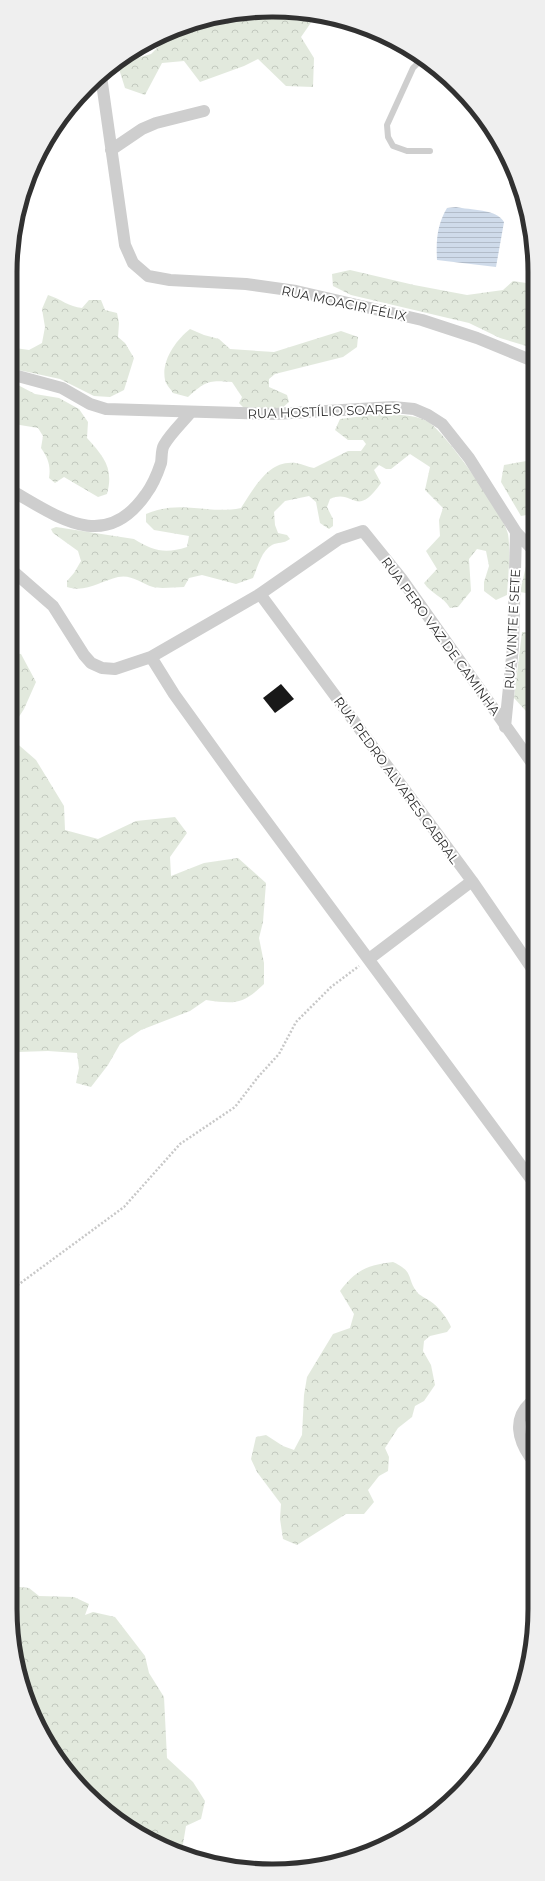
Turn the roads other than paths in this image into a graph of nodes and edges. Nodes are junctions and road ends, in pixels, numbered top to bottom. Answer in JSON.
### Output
{"nodes":[{"id":1,"x":418,"y":63,"type":"edge"},
{"id":2,"x":102,"y":82,"type":"edge"},
{"id":3,"x":204,"y":111,"type":"dead end"},
{"id":4,"x":111,"y":150,"type":"junction"},
{"id":5,"x":430,"y":151,"type":"dead end"},
{"id":6,"x":528,"y":359,"type":"edge"},
{"id":7,"x":17,"y":376,"type":"edge"},
{"id":8,"x":191,"y":412,"type":"junction"},
{"id":9,"x":17,"y":494,"type":"edge"},
{"id":10,"x":516,"y":532,"type":"junction"},
{"id":11,"x":528,"y":545,"type":"edge"},
{"id":12,"x":17,"y":575,"type":"edge"},
{"id":13,"x":260,"y":594,"type":"junction"},
{"id":14,"x":151,"y":657,"type":"junction"},
{"id":15,"x":505,"y":727,"type":"junction"},
{"id":16,"x":528,"y":758,"type":"edge"},
{"id":17,"x":472,"y":881,"type":"junction"},
{"id":18,"x":369,"y":959,"type":"junction"},
{"id":19,"x":528,"y":963,"type":"edge"},
{"id":20,"x":528,"y":1175,"type":"edge"},
{"id":21,"x":528,"y":1405,"type":"edge"},
{"id":22,"x":528,"y":1453,"type":"edge"}],
"edges":[{"from":1,"to":5,"type":"lane"},
{"from":2,"to":4,"type":"street"},
{"from":3,"to":4,"type":"street"},
{"from":4,"to":6,"type":"street","name":"RUA MOACIR FÉLIX"},
{"from":7,"to":8,"type":"street","name":"RUA HOSTÍLIO SOARES"},
{"from":8,"to":9,"type":"street"},
{"from":8,"to":10,"type":"street","name":"RUA HOSTÍLIO SOARES"},
{"from":10,"to":11,"type":"street","name":"RUA HOSTÍLIO SOARES"},
{"from":10,"to":15,"type":"street","name":"RUA VINTE E SETE"},
{"from":12,"to":14,"type":"street"},
{"from":13,"to":14,"type":"street"},
{"from":13,"to":15,"type":"street","name":"RUA PERO VAZ DE CAMINHA"},
{"from":13,"to":17,"type":"street","name":"RUA PEDRO ALVARES CABRAL"},
{"from":14,"to":18,"type":"street"},
{"from":15,"to":16,"type":"street","name":"RUA PERO VAZ DE CAMINHA"},
{"from":17,"to":18,"type":"street"},
{"from":17,"to":19,"type":"street","name":"RUA PEDRO ALVARES CABRAL"},
{"from":18,"to":20,"type":"street"},
{"from":21,"to":22,"type":"street"}]}
